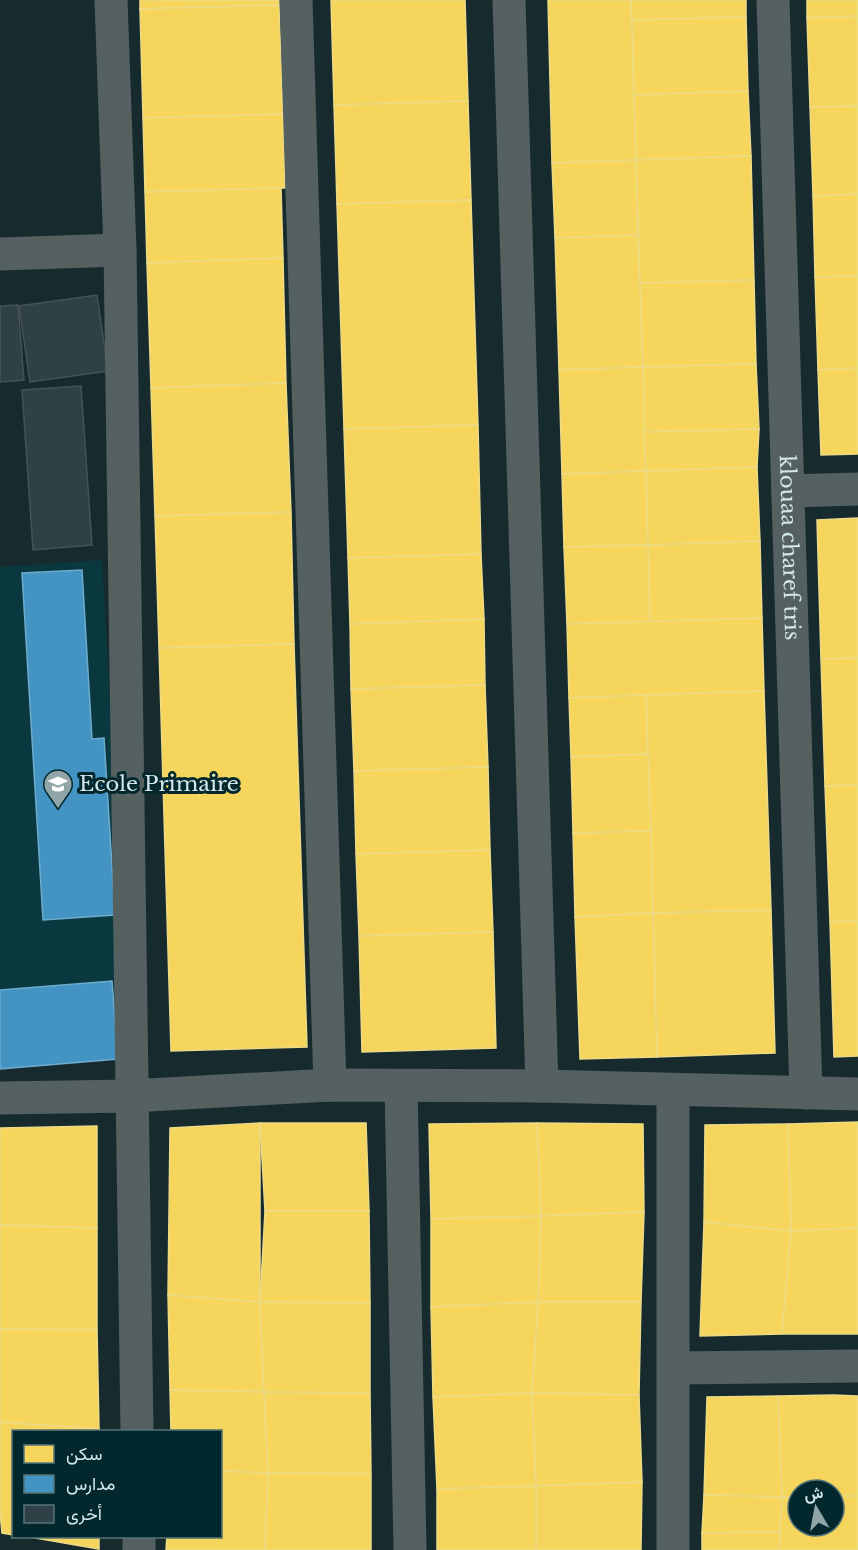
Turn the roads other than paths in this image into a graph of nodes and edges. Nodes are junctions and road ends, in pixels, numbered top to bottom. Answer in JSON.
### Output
{"nodes":[{"id":1,"x":111,"y":0,"type":"edge"},
{"id":2,"x":296,"y":0,"type":"edge"},
{"id":3,"x":509,"y":0,"type":"edge"},
{"id":4,"x":773,"y":0,"type":"edge"},
{"id":5,"x":120,"y":250,"type":"junction"},
{"id":6,"x":0,"y":254,"type":"edge"},
{"id":7,"x":858,"y":489,"type":"edge"},
{"id":8,"x":788,"y":491,"type":"junction"},
{"id":9,"x":330,"y":1085,"type":"junction"},
{"id":10,"x":401,"y":1086,"type":"junction"},
{"id":11,"x":542,"y":1086,"type":"junction"},
{"id":12,"x":673,"y":1090,"type":"junction"},
{"id":13,"x":806,"y":1093,"type":"junction"},
{"id":14,"x":858,"y":1094,"type":"edge"},
{"id":15,"x":130,"y":1096,"type":"junction"},
{"id":16,"x":0,"y":1098,"type":"edge"},
{"id":17,"x":858,"y":1366,"type":"edge"},
{"id":18,"x":674,"y":1368,"type":"junction"},
{"id":19,"x":137,"y":1430,"type":"edge"},
{"id":20,"x":410,"y":1550,"type":"edge"},
{"id":21,"x":673,"y":1550,"type":"edge"}],
"edges":[{"from":1,"to":5,"type":"street"},
{"from":2,"to":9,"type":"street"},
{"from":3,"to":11,"type":"street"},
{"from":4,"to":8,"type":"street","name":"klouaa charef tris"},
{"from":5,"to":6,"type":"street"},
{"from":5,"to":15,"type":"street"},
{"from":7,"to":8,"type":"street"},
{"from":8,"to":13,"type":"street","name":"klouaa charef tris"},
{"from":9,"to":10,"type":"street"},
{"from":9,"to":15,"type":"street"},
{"from":10,"to":11,"type":"street"},
{"from":10,"to":20,"type":"street"},
{"from":11,"to":12,"type":"street"},
{"from":12,"to":13,"type":"street"},
{"from":12,"to":18,"type":"street"},
{"from":13,"to":14,"type":"street"},
{"from":15,"to":16,"type":"street"},
{"from":15,"to":19,"type":"street"},
{"from":17,"to":18,"type":"street"},
{"from":18,"to":21,"type":"street"}]}
